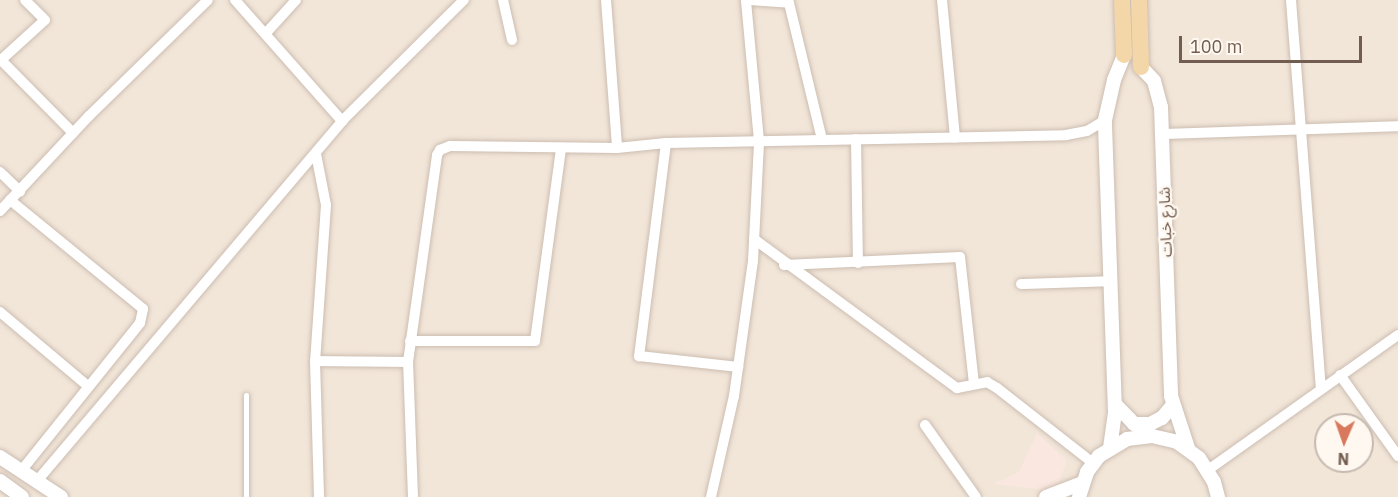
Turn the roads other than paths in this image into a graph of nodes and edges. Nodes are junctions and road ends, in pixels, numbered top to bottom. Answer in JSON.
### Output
{"nodes":[{"id":1,"x":25,"y":0,"type":"edge"},
{"id":2,"x":208,"y":0,"type":"edge"},
{"id":3,"x":235,"y":0,"type":"edge"},
{"id":4,"x":297,"y":0,"type":"edge"},
{"id":5,"x":464,"y":0,"type":"edge"},
{"id":6,"x":503,"y":0,"type":"edge"},
{"id":7,"x":606,"y":0,"type":"edge"},
{"id":8,"x":748,"y":0,"type":"edge"},
{"id":9,"x":942,"y":0,"type":"edge"},
{"id":10,"x":1122,"y":0,"type":"edge"},
{"id":11,"x":1139,"y":0,"type":"edge"},
{"id":12,"x":1291,"y":0,"type":"edge"},
{"id":13,"x":267,"y":32,"type":"junction"},
{"id":14,"x":512,"y":40,"type":"dead end"},
{"id":15,"x":1124,"y":55,"type":"joint"},
{"id":16,"x":0,"y":59,"type":"edge"},
{"id":17,"x":1141,"y":67,"type":"joint"},
{"id":18,"x":1106,"y":120,"type":"junction"},
{"id":19,"x":342,"y":121,"type":"junction"},
{"id":20,"x":1398,"y":126,"type":"edge"},
{"id":21,"x":1300,"y":130,"type":"junction"},
{"id":22,"x":73,"y":133,"type":"junction"},
{"id":23,"x":1162,"y":134,"type":"junction"},
{"id":24,"x":955,"y":136,"type":"junction"},
{"id":25,"x":856,"y":139,"type":"junction"},
{"id":26,"x":822,"y":140,"type":"junction"},
{"id":27,"x":759,"y":141,"type":"junction"},
{"id":28,"x":666,"y":143,"type":"junction"},
{"id":29,"x":561,"y":148,"type":"junction"},
{"id":30,"x":617,"y":148,"type":"junction"},
{"id":31,"x":316,"y":154,"type":"junction"},
{"id":32,"x":0,"y":172,"type":"edge"},
{"id":33,"x":20,"y":191,"type":"junction"},
{"id":34,"x":10,"y":200,"type":"junction"},
{"id":35,"x":0,"y":211,"type":"edge"},
{"id":36,"x":754,"y":239,"type":"junction"},
{"id":37,"x":858,"y":262,"type":"junction"},
{"id":38,"x":784,"y":265,"type":"junction"},
{"id":39,"x":1110,"y":281,"type":"junction"},
{"id":40,"x":1022,"y":284,"type":"dead end"},
{"id":41,"x":0,"y":312,"type":"edge"},
{"id":42,"x":1398,"y":335,"type":"edge"},
{"id":43,"x":410,"y":341,"type":"junction"},
{"id":44,"x":315,"y":361,"type":"junction"},
{"id":45,"x":408,"y":362,"type":"junction"},
{"id":46,"x":738,"y":367,"type":"junction"},
{"id":47,"x":1340,"y":375,"type":"junction"},
{"id":48,"x":975,"y":383,"type":"junction"},
{"id":49,"x":89,"y":387,"type":"junction"},
{"id":50,"x":1321,"y":388,"type":"junction"},
{"id":51,"x":246,"y":395,"type":"dead end"},
{"id":52,"x":1115,"y":404,"type":"junction"},
{"id":53,"x":1173,"y":405,"type":"junction"},
{"id":54,"x":925,"y":425,"type":"dead end"},
{"id":55,"x":1110,"y":448,"type":"junction"},
{"id":56,"x":1188,"y":448,"type":"junction"},
{"id":57,"x":1398,"y":456,"type":"edge"},
{"id":58,"x":0,"y":457,"type":"edge"},
{"id":59,"x":1093,"y":462,"type":"junction"},
{"id":60,"x":1208,"y":470,"type":"junction"},
{"id":61,"x":21,"y":471,"type":"junction"},
{"id":62,"x":0,"y":481,"type":"edge"},
{"id":63,"x":37,"y":482,"type":"junction"},
{"id":64,"x":1082,"y":483,"type":"junction"},
{"id":65,"x":22,"y":497,"type":"edge"},
{"id":66,"x":61,"y":497,"type":"edge"},
{"id":67,"x":246,"y":497,"type":"edge"},
{"id":68,"x":319,"y":497,"type":"edge"},
{"id":69,"x":413,"y":497,"type":"edge"},
{"id":70,"x":711,"y":497,"type":"edge"},
{"id":71,"x":976,"y":497,"type":"edge"},
{"id":72,"x":1046,"y":497,"type":"edge"},
{"id":73,"x":1052,"y":497,"type":"edge"},
{"id":74,"x":1079,"y":497,"type":"edge"},
{"id":75,"x":1218,"y":497,"type":"edge"}],
"edges":[{"from":1,"to":16,"type":"street"},
{"from":2,"to":22,"type":"street"},
{"from":3,"to":13,"type":"street"},
{"from":4,"to":13,"type":"street"},
{"from":5,"to":19,"type":"street"},
{"from":6,"to":14,"type":"street"},
{"from":7,"to":30,"type":"street"},
{"from":8,"to":26,"type":"street"},
{"from":8,"to":27,"type":"street"},
{"from":9,"to":24,"type":"street"},
{"from":10,"to":15,"type":"main road"},
{"from":11,"to":17,"type":"main road","name":"شارع خبات"},
{"from":12,"to":21,"type":"street"},
{"from":13,"to":19,"type":"street"},
{"from":15,"to":18,"type":"main road"},
{"from":16,"to":22,"type":"street"},
{"from":17,"to":23,"type":"main road","name":"شارع خبات"},
{"from":18,"to":24,"type":"street"},
{"from":18,"to":39,"type":"main road"},
{"from":19,"to":31,"type":"street"},
{"from":20,"to":21,"type":"street"},
{"from":21,"to":23,"type":"street"},
{"from":21,"to":50,"type":"street"},
{"from":22,"to":33,"type":"street"},
{"from":23,"to":53,"type":"main road","name":"شارع خبات"},
{"from":24,"to":25,"type":"street"},
{"from":25,"to":26,"type":"street"},
{"from":25,"to":37,"type":"street"},
{"from":26,"to":27,"type":"street"},
{"from":27,"to":28,"type":"street"},
{"from":27,"to":36,"type":"street"},
{"from":28,"to":30,"type":"street"},
{"from":28,"to":46,"type":"street"},
{"from":29,"to":30,"type":"street"},
{"from":29,"to":43,"type":"street"},
{"from":29,"to":43,"type":"street"},
{"from":31,"to":44,"type":"street"},
{"from":31,"to":63,"type":"street"},
{"from":32,"to":33,"type":"street"},
{"from":33,"to":34,"type":"street"},
{"from":34,"to":35,"type":"street"},
{"from":34,"to":49,"type":"street"},
{"from":36,"to":38,"type":"street"},
{"from":36,"to":46,"type":"street"},
{"from":37,"to":38,"type":"street"},
{"from":37,"to":48,"type":"street"},
{"from":38,"to":48,"type":"street"},
{"from":39,"to":40,"type":"street"},
{"from":39,"to":52,"type":"main road"},
{"from":41,"to":49,"type":"street"},
{"from":42,"to":47,"type":"street"},
{"from":43,"to":45,"type":"street"},
{"from":44,"to":45,"type":"street"},
{"from":44,"to":68,"type":"street"},
{"from":45,"to":69,"type":"street"},
{"from":46,"to":70,"type":"street"},
{"from":47,"to":50,"type":"street"},
{"from":47,"to":57,"type":"street"},
{"from":48,"to":59,"type":"street"},
{"from":49,"to":61,"type":"street"},
{"from":50,"to":60,"type":"street"},
{"from":51,"to":67,"type":"lane"},
{"from":52,"to":53,"type":"main road"},
{"from":52,"to":55,"type":"main road"},
{"from":53,"to":56,"type":"main road","name":"شارع خبات"},
{"from":54,"to":71,"type":"street"},
{"from":55,"to":56,"type":"main road"},
{"from":55,"to":59,"type":"main road"},
{"from":56,"to":60,"type":"main road"},
{"from":58,"to":61,"type":"main road"},
{"from":59,"to":64,"type":"main road"},
{"from":60,"to":75,"type":"main road"},
{"from":61,"to":63,"type":"main road"},
{"from":62,"to":65,"type":"main road"},
{"from":63,"to":66,"type":"main road"},
{"from":64,"to":73,"type":"main road"},
{"from":64,"to":74,"type":"main road"},
{"from":72,"to":73,"type":"main road"}]}
